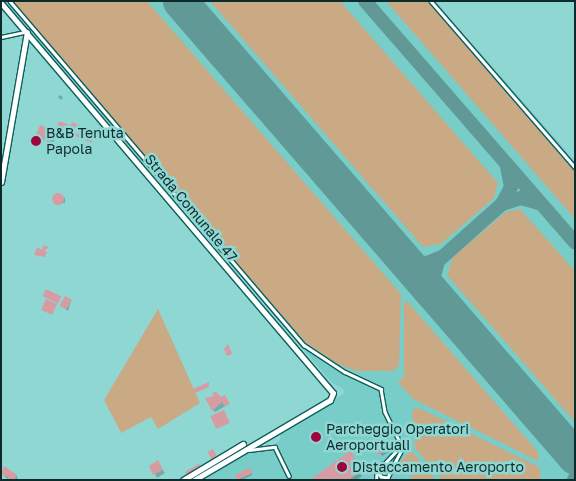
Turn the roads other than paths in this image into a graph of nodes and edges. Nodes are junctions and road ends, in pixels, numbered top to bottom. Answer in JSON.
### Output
{"nodes":[{"id":1,"x":10,"y":1,"type":"edge"},
{"id":2,"x":431,"y":1,"type":"edge"},
{"id":3,"x":1,"y":3,"type":"edge"},
{"id":4,"x":27,"y":32,"type":"junction"},
{"id":5,"x":1,"y":37,"type":"edge"},
{"id":6,"x":575,"y":166,"type":"edge"},
{"id":7,"x":1,"y":182,"type":"edge"},
{"id":8,"x":243,"y":444,"type":"dead end"},
{"id":9,"x":401,"y":446,"type":"junction"},
{"id":10,"x":246,"y":450,"type":"junction"},
{"id":11,"x":385,"y":463,"type":"junction"},
{"id":12,"x":392,"y":469,"type":"junction"},
{"id":13,"x":377,"y":472,"type":"junction"},
{"id":14,"x":289,"y":476,"type":"dead end"},
{"id":15,"x":386,"y":479,"type":"edge"},
{"id":16,"x":183,"y":480,"type":"edge"},
{"id":17,"x":194,"y":480,"type":"edge"},
{"id":18,"x":376,"y":480,"type":"edge"}],
"edges":[{"from":1,"to":9,"type":"lane"},
{"from":2,"to":6,"type":"lane"},
{"from":3,"to":4,"type":"street"},
{"from":4,"to":5,"type":"lane"},
{"from":4,"to":7,"type":"street"},
{"from":4,"to":10,"type":"street","name":"Strada Comunale 47"},
{"from":8,"to":16,"type":"street"},
{"from":9,"to":11,"type":"lane"},
{"from":9,"to":12,"type":"lane"},
{"from":10,"to":14,"type":"lane"},
{"from":10,"to":17,"type":"street"},
{"from":11,"to":12,"type":"lane"},
{"from":11,"to":13,"type":"lane"},
{"from":12,"to":15,"type":"lane"},
{"from":13,"to":15,"type":"lane"},
{"from":13,"to":18,"type":"lane"}]}
